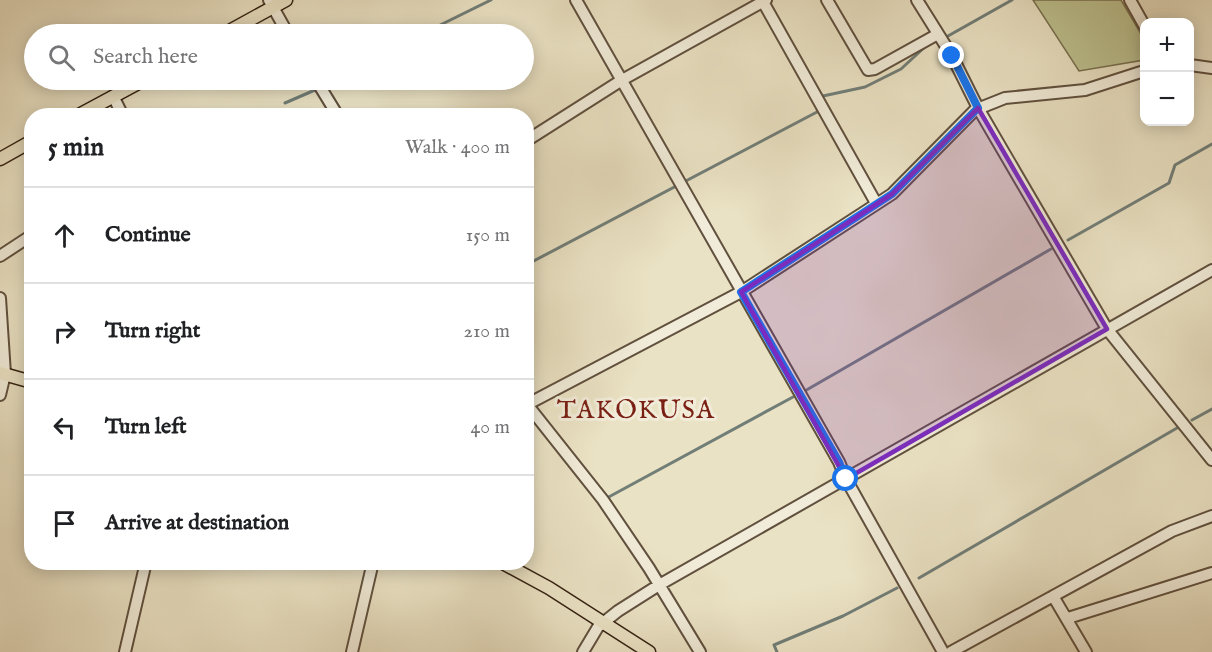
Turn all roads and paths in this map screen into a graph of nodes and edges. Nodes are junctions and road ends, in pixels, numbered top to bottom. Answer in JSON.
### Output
{"nodes":[{"id":1,"x":285,"y":0,"type":"edge"},
{"id":2,"x":576,"y":0,"type":"edge"},
{"id":3,"x":827,"y":0,"type":"edge"},
{"id":4,"x":917,"y":0,"type":"edge"},
{"id":5,"x":1130,"y":0,"type":"edge"},
{"id":6,"x":764,"y":1,"type":"edge"},
{"id":7,"x":270,"y":4,"type":"edge"},
{"id":8,"x":1140,"y":19,"type":"edge"},
{"id":9,"x":239,"y":24,"type":"edge"},
{"id":10,"x":282,"y":24,"type":"edge"},
{"id":11,"x":938,"y":34,"type":"junction"},
{"id":12,"x":1194,"y":66,"type":"edge"},
{"id":13,"x":1212,"y":68,"type":"edge"},
{"id":14,"x":1141,"y":72,"type":"edge"},
{"id":15,"x":622,"y":80,"type":"junction"},
{"id":16,"x":125,"y":90,"type":"edge"},
{"id":17,"x":322,"y":90,"type":"edge"},
{"id":18,"x":113,"y":96,"type":"junction"},
{"id":19,"x":91,"y":108,"type":"edge"},
{"id":20,"x":119,"y":108,"type":"edge"},
{"id":21,"x":333,"y":108,"type":"edge"},
{"id":22,"x":978,"y":108,"type":"junction"},
{"id":23,"x":534,"y":136,"type":"edge"},
{"id":24,"x":24,"y":146,"type":"edge"},
{"id":25,"x":0,"y":159,"type":"edge"},
{"id":26,"x":876,"y":203,"type":"junction"},
{"id":27,"x":24,"y":240,"type":"edge"},
{"id":28,"x":0,"y":256,"type":"edge"},
{"id":29,"x":1212,"y":270,"type":"edge"},
{"id":30,"x":741,"y":292,"type":"junction"},
{"id":31,"x":0,"y":298,"type":"edge"},
{"id":32,"x":1107,"y":330,"type":"junction"},
{"id":33,"x":2,"y":374,"type":"edge"},
{"id":34,"x":24,"y":380,"type":"edge"},
{"id":35,"x":0,"y":395,"type":"edge"},
{"id":36,"x":534,"y":400,"type":"edge"},
{"id":37,"x":534,"y":413,"type":"edge"},
{"id":38,"x":1212,"y":460,"type":"edge"},
{"id":39,"x":846,"y":479,"type":"junction"},
{"id":40,"x":1212,"y":516,"type":"edge"},
{"id":41,"x":144,"y":570,"type":"edge"},
{"id":42,"x":372,"y":570,"type":"edge"},
{"id":43,"x":516,"y":570,"type":"edge"},
{"id":44,"x":1212,"y":573,"type":"edge"},
{"id":45,"x":659,"y":585,"type":"junction"},
{"id":46,"x":1053,"y":596,"type":"junction"},
{"id":47,"x":1068,"y":618,"type":"junction"},
{"id":48,"x":605,"y":622,"type":"junction"},
{"id":49,"x":125,"y":652,"type":"edge"},
{"id":50,"x":352,"y":652,"type":"edge"},
{"id":51,"x":583,"y":652,"type":"edge"},
{"id":52,"x":649,"y":652,"type":"edge"},
{"id":53,"x":700,"y":652,"type":"edge"},
{"id":54,"x":943,"y":652,"type":"edge"},
{"id":55,"x":951,"y":652,"type":"edge"},
{"id":56,"x":1086,"y":652,"type":"edge"}],
"edges":[{"from":1,"to":7,"type":"main road"},
{"from":2,"to":15,"type":"street"},
{"from":3,"to":11,"type":"street"},
{"from":4,"to":11,"type":"street"},
{"from":5,"to":8,"type":"street"},
{"from":6,"to":15,"type":"street"},
{"from":6,"to":26,"type":"street"},
{"from":7,"to":9,"type":"main road"},
{"from":7,"to":10,"type":"street"},
{"from":11,"to":22,"type":"street"},
{"from":12,"to":13,"type":"street"},
{"from":14,"to":22,"type":"street"},
{"from":15,"to":23,"type":"street"},
{"from":15,"to":30,"type":"street"},
{"from":16,"to":18,"type":"main road"},
{"from":17,"to":21,"type":"street"},
{"from":18,"to":19,"type":"main road"},
{"from":18,"to":20,"type":"street"},
{"from":22,"to":26,"type":"street"},
{"from":22,"to":32,"type":"street"},
{"from":24,"to":25,"type":"main road"},
{"from":26,"to":30,"type":"street"},
{"from":27,"to":28,"type":"street"},
{"from":29,"to":32,"type":"street"},
{"from":30,"to":36,"type":"street"},
{"from":30,"to":39,"type":"street"},
{"from":31,"to":33,"type":"street"},
{"from":32,"to":38,"type":"street"},
{"from":32,"to":39,"type":"street"},
{"from":33,"to":34,"type":"main road"},
{"from":33,"to":35,"type":"street"},
{"from":37,"to":45,"type":"street"},
{"from":39,"to":45,"type":"street"},
{"from":39,"to":54,"type":"street"},
{"from":40,"to":46,"type":"street"},
{"from":41,"to":49,"type":"street"},
{"from":42,"to":50,"type":"street"},
{"from":43,"to":48,"type":"main road"},
{"from":44,"to":47,"type":"street"},
{"from":45,"to":48,"type":"street"},
{"from":45,"to":53,"type":"street"},
{"from":46,"to":47,"type":"street"},
{"from":46,"to":55,"type":"street"},
{"from":47,"to":56,"type":"street"},
{"from":48,"to":51,"type":"street"},
{"from":48,"to":52,"type":"main road"}]}
